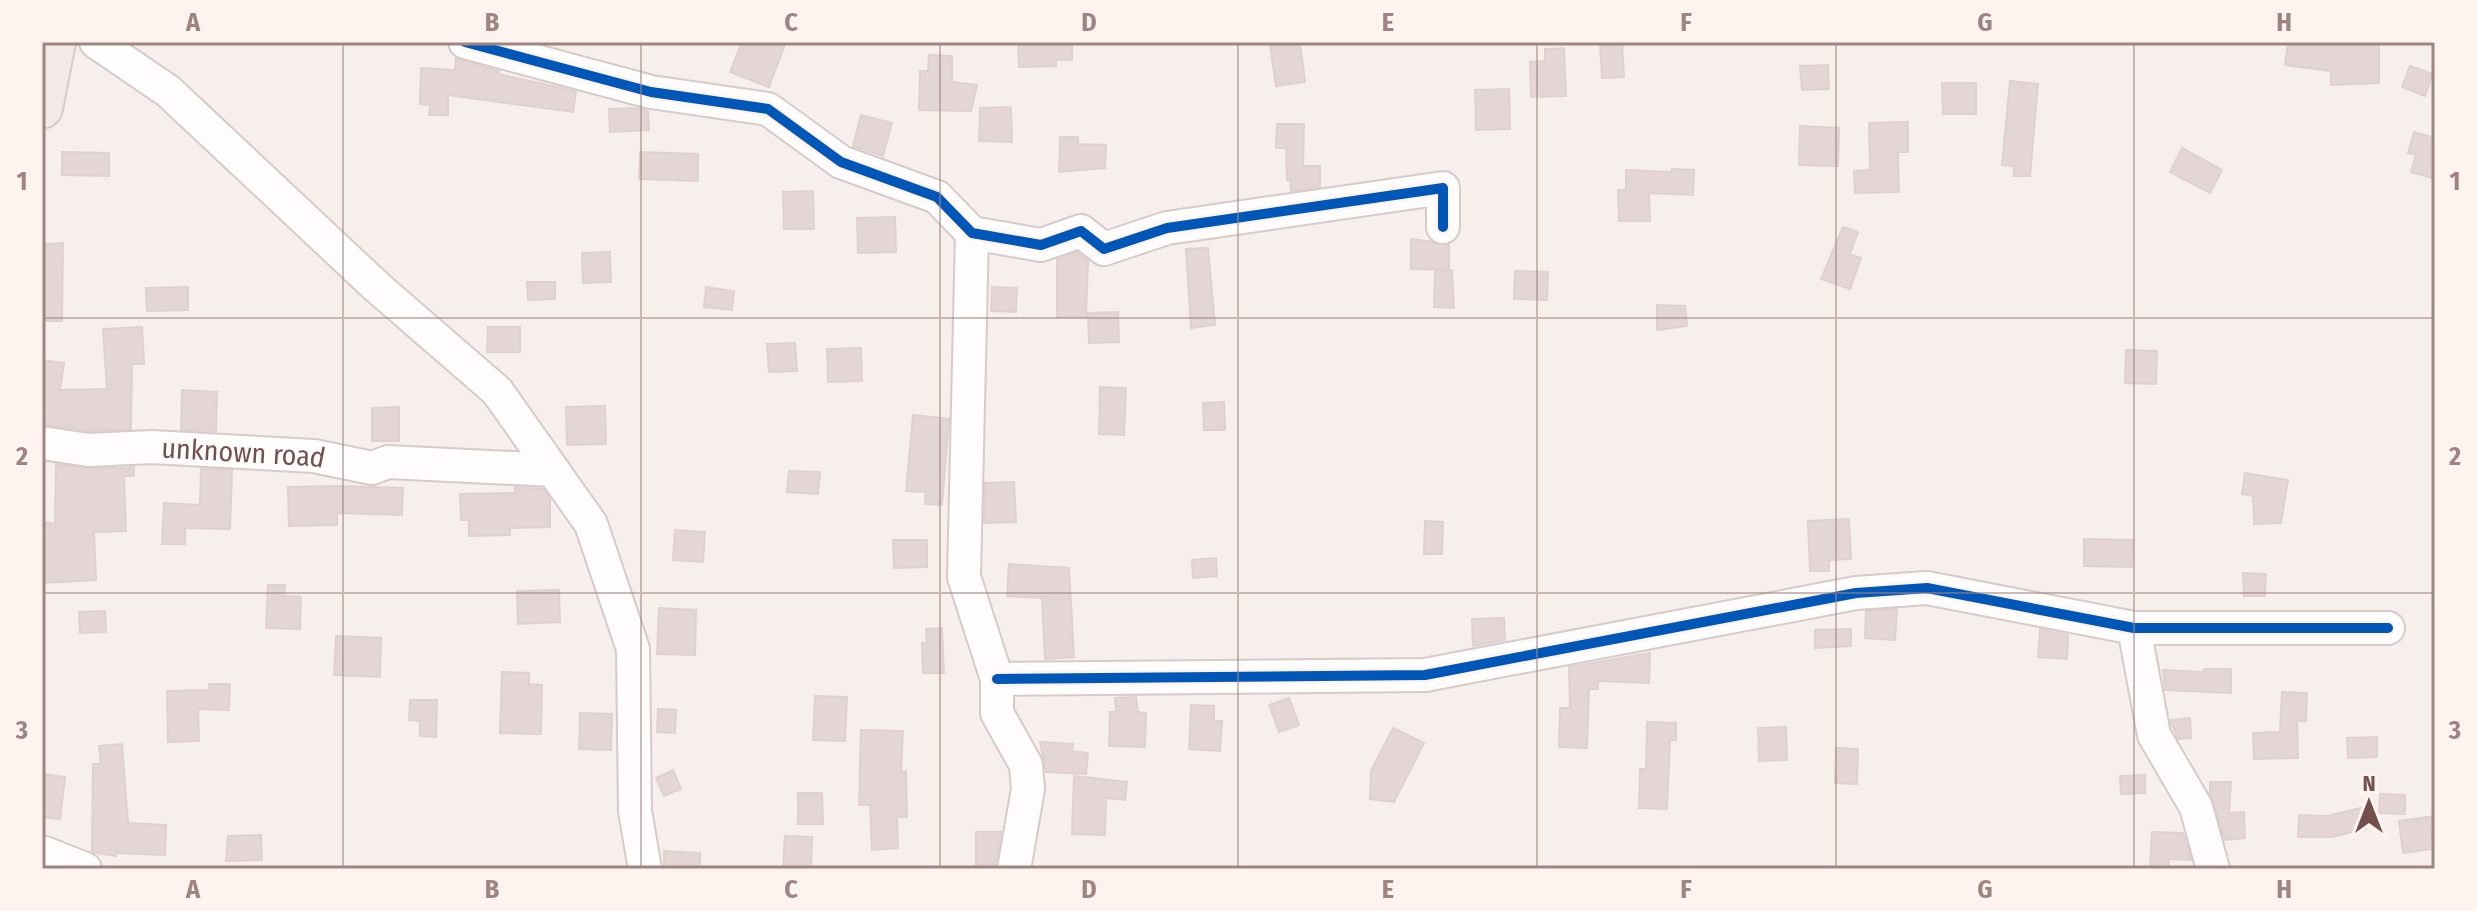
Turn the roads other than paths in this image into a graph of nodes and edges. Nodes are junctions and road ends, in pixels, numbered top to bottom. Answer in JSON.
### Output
{"nodes":[{"id":1,"x":55,"y":42,"type":"edge"},
{"id":2,"x":96,"y":42,"type":"edge"},
{"id":3,"x":465,"y":42,"type":"edge"},
{"id":4,"x":42,"y":108,"type":"edge"},
{"id":5,"x":1443,"y":227,"type":"dead end"},
{"id":6,"x":972,"y":233,"type":"junction"},
{"id":7,"x":42,"y":443,"type":"edge"},
{"id":8,"x":553,"y":470,"type":"junction"},
{"id":9,"x":2134,"y":628,"type":"junction"},
{"id":10,"x":2388,"y":628,"type":"dead end"},
{"id":11,"x":997,"y":679,"type":"junction"},
{"id":12,"x":42,"y":852,"type":"edge"},
{"id":13,"x":85,"y":869,"type":"edge"},
{"id":14,"x":645,"y":869,"type":"edge"},
{"id":15,"x":1014,"y":869,"type":"edge"},
{"id":16,"x":2213,"y":869,"type":"edge"}],
"edges":[{"from":1,"to":4,"type":"main road"},
{"from":2,"to":8,"type":"street"},
{"from":3,"to":6,"type":"street"},
{"from":5,"to":6,"type":"street"},
{"from":6,"to":11,"type":"street"},
{"from":7,"to":8,"type":"street","name":"unknown road"},
{"from":8,"to":14,"type":"street"},
{"from":9,"to":10,"type":"street"},
{"from":9,"to":11,"type":"street"},
{"from":9,"to":16,"type":"street"},
{"from":11,"to":15,"type":"street"},
{"from":12,"to":13,"type":"street"}]}
